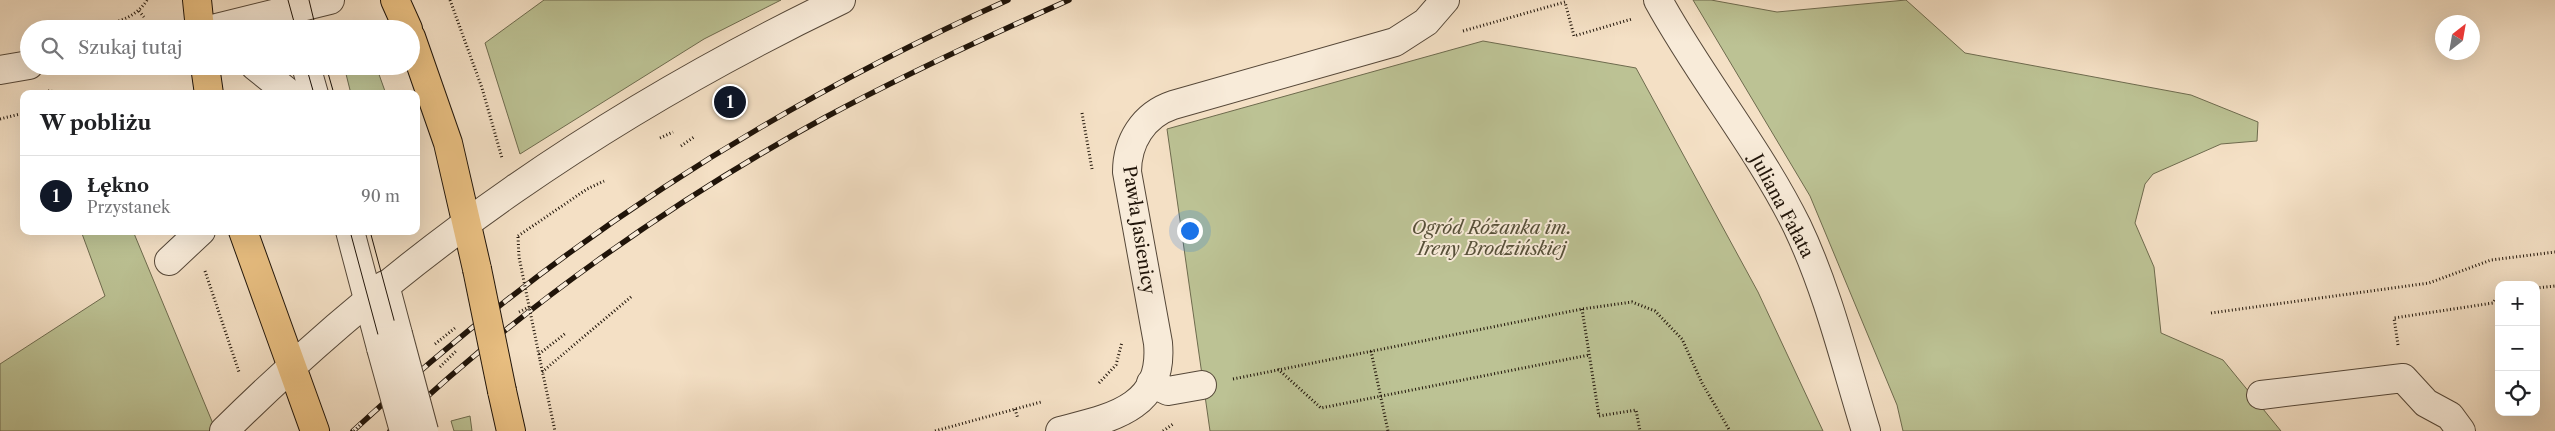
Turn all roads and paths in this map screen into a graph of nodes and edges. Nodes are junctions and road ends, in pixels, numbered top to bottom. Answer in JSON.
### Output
{"nodes":[{"id":1,"x":147,"y":0,"type":"edge"},
{"id":2,"x":197,"y":0,"type":"edge"},
{"id":3,"x":330,"y":0,"type":"edge"},
{"id":4,"x":395,"y":0,"type":"edge"},
{"id":5,"x":450,"y":0,"type":"edge"},
{"id":6,"x":841,"y":0,"type":"edge"},
{"id":7,"x":1445,"y":0,"type":"edge"},
{"id":8,"x":1658,"y":0,"type":"edge"},
{"id":9,"x":139,"y":11,"type":"junction"},
{"id":10,"x":292,"y":13,"type":"edge"},
{"id":11,"x":144,"y":17,"type":"dead end"},
{"id":12,"x":124,"y":20,"type":"edge"},
{"id":13,"x":199,"y":20,"type":"edge"},
{"id":14,"x":257,"y":20,"type":"edge"},
{"id":15,"x":404,"y":20,"type":"edge"},
{"id":16,"x":1496,"y":23,"type":"dead end"},
{"id":17,"x":1611,"y":25,"type":"dead end"},
{"id":18,"x":420,"y":60,"type":"edge"},
{"id":19,"x":20,"y":67,"type":"edge"},
{"id":20,"x":0,"y":70,"type":"edge"},
{"id":21,"x":206,"y":75,"type":"edge"},
{"id":22,"x":266,"y":75,"type":"edge"},
{"id":23,"x":309,"y":75,"type":"edge"},
{"id":24,"x":208,"y":90,"type":"edge"},
{"id":25,"x":285,"y":90,"type":"edge"},
{"id":26,"x":313,"y":90,"type":"edge"},
{"id":27,"x":1082,"y":113,"type":"dead end"},
{"id":28,"x":20,"y":114,"type":"edge"},
{"id":29,"x":0,"y":119,"type":"edge"},
{"id":30,"x":694,"y":137,"type":"dead end"},
{"id":31,"x":681,"y":146,"type":"dead end"},
{"id":32,"x":504,"y":166,"type":"dead end"},
{"id":33,"x":1094,"y":178,"type":"dead end"},
{"id":34,"x":604,"y":181,"type":"dead end"},
{"id":35,"x":464,"y":210,"type":"junction"},
{"id":36,"x":197,"y":235,"type":"edge"},
{"id":37,"x":244,"y":235,"type":"edge"},
{"id":38,"x":352,"y":235,"type":"edge"},
{"id":39,"x":2555,"y":252,"type":"edge"},
{"id":40,"x":169,"y":261,"type":"dead end"},
{"id":41,"x":203,"y":265,"type":"dead end"},
{"id":42,"x":372,"y":286,"type":"junction"},
{"id":43,"x":2555,"y":286,"type":"edge"},
{"id":44,"x":2540,"y":288,"type":"edge"},
{"id":45,"x":632,"y":296,"type":"dead end"},
{"id":46,"x":2495,"y":300,"type":"edge"},
{"id":47,"x":1582,"y":309,"type":"junction"},
{"id":48,"x":2211,"y":313,"type":"dead end"},
{"id":49,"x":566,"y":332,"type":"dead end"},
{"id":50,"x":1122,"y":333,"type":"dead end"},
{"id":51,"x":390,"y":341,"type":"junction"},
{"id":52,"x":1370,"y":351,"type":"junction"},
{"id":53,"x":2399,"y":353,"type":"dead end"},
{"id":54,"x":287,"y":354,"type":"junction"},
{"id":55,"x":539,"y":354,"type":"junction"},
{"id":56,"x":1590,"y":355,"type":"junction"},
{"id":57,"x":1278,"y":369,"type":"junction"},
{"id":58,"x":542,"y":372,"type":"junction"},
{"id":59,"x":242,"y":382,"type":"dead end"},
{"id":60,"x":1152,"y":383,"type":"junction"},
{"id":61,"x":1202,"y":385,"type":"joint"},
{"id":62,"x":1094,"y":386,"type":"dead end"},
{"id":63,"x":1381,"y":396,"type":"junction"},
{"id":64,"x":2262,"y":396,"type":"dead end"},
{"id":65,"x":1044,"y":401,"type":"dead end"},
{"id":66,"x":1015,"y":409,"type":"junction"},
{"id":67,"x":1018,"y":419,"type":"dead end"},
{"id":68,"x":312,"y":422,"type":"edge"},
{"id":69,"x":224,"y":431,"type":"edge"},
{"id":70,"x":404,"y":431,"type":"edge"},
{"id":71,"x":424,"y":431,"type":"edge"},
{"id":72,"x":511,"y":431,"type":"edge"},
{"id":73,"x":555,"y":431,"type":"edge"},
{"id":74,"x":935,"y":431,"type":"edge"},
{"id":75,"x":1060,"y":431,"type":"edge"},
{"id":76,"x":1388,"y":431,"type":"edge"},
{"id":77,"x":1640,"y":431,"type":"edge"},
{"id":78,"x":1730,"y":431,"type":"edge"},
{"id":79,"x":1866,"y":431,"type":"edge"},
{"id":80,"x":2461,"y":431,"type":"edge"}],
"edges":[{"from":1,"to":9,"type":"path"},
{"from":2,"to":13,"type":"main road"},
{"from":3,"to":10,"type":"street"},
{"from":4,"to":15,"type":"main road"},
{"from":5,"to":32,"type":"path"},
{"from":6,"to":35,"type":"street"},
{"from":7,"to":60,"type":"street","name":"Pawła Jasienicy"},
{"from":8,"to":79,"type":"street","name":"Juliana Fałata"},
{"from":9,"to":11,"type":"path"},
{"from":9,"to":12,"type":"path"},
{"from":10,"to":14,"type":"street"},
{"from":16,"to":17,"type":"path"},
{"from":18,"to":35,"type":"main road"},
{"from":19,"to":20,"type":"street"},
{"from":21,"to":24,"type":"main road"},
{"from":22,"to":25,"type":"street"},
{"from":23,"to":26,"type":"street"},
{"from":27,"to":33,"type":"path"},
{"from":28,"to":29,"type":"path"},
{"from":30,"to":31,"type":"path"},
{"from":34,"to":55,"type":"path","bridge":true},
{"from":35,"to":42,"type":"street"},
{"from":35,"to":72,"type":"main road","bridge":true},
{"from":36,"to":40,"type":"street"},
{"from":37,"to":54,"type":"main road"},
{"from":38,"to":42,"type":"street"},
{"from":39,"to":48,"type":"path"},
{"from":41,"to":59,"type":"path"},
{"from":42,"to":51,"type":"street"},
{"from":42,"to":54,"type":"street"},
{"from":43,"to":44,"type":"path"},
{"from":45,"to":58,"type":"path"},
{"from":46,"to":53,"type":"path"},
{"from":47,"to":52,"type":"path"},
{"from":47,"to":56,"type":"path"},
{"from":47,"to":78,"type":"path"},
{"from":49,"to":55,"type":"path"},
{"from":50,"to":62,"type":"path"},
{"from":51,"to":70,"type":"street","bridge":true},
{"from":51,"to":71,"type":"street","bridge":true},
{"from":52,"to":57,"type":"path"},
{"from":52,"to":63,"type":"path"},
{"from":54,"to":68,"type":"main road"},
{"from":54,"to":69,"type":"street"},
{"from":55,"to":58,"type":"path","bridge":true},
{"from":56,"to":63,"type":"path"},
{"from":56,"to":77,"type":"path"},
{"from":57,"to":61,"type":"path"},
{"from":57,"to":63,"type":"path"},
{"from":58,"to":73,"type":"path"},
{"from":60,"to":61,"type":"street"},
{"from":60,"to":75,"type":"street","name":"Pawła Jasienicy"},
{"from":63,"to":76,"type":"path"},
{"from":64,"to":80,"type":"street"},
{"from":65,"to":66,"type":"path"},
{"from":66,"to":67,"type":"path"},
{"from":66,"to":74,"type":"path"}]}
